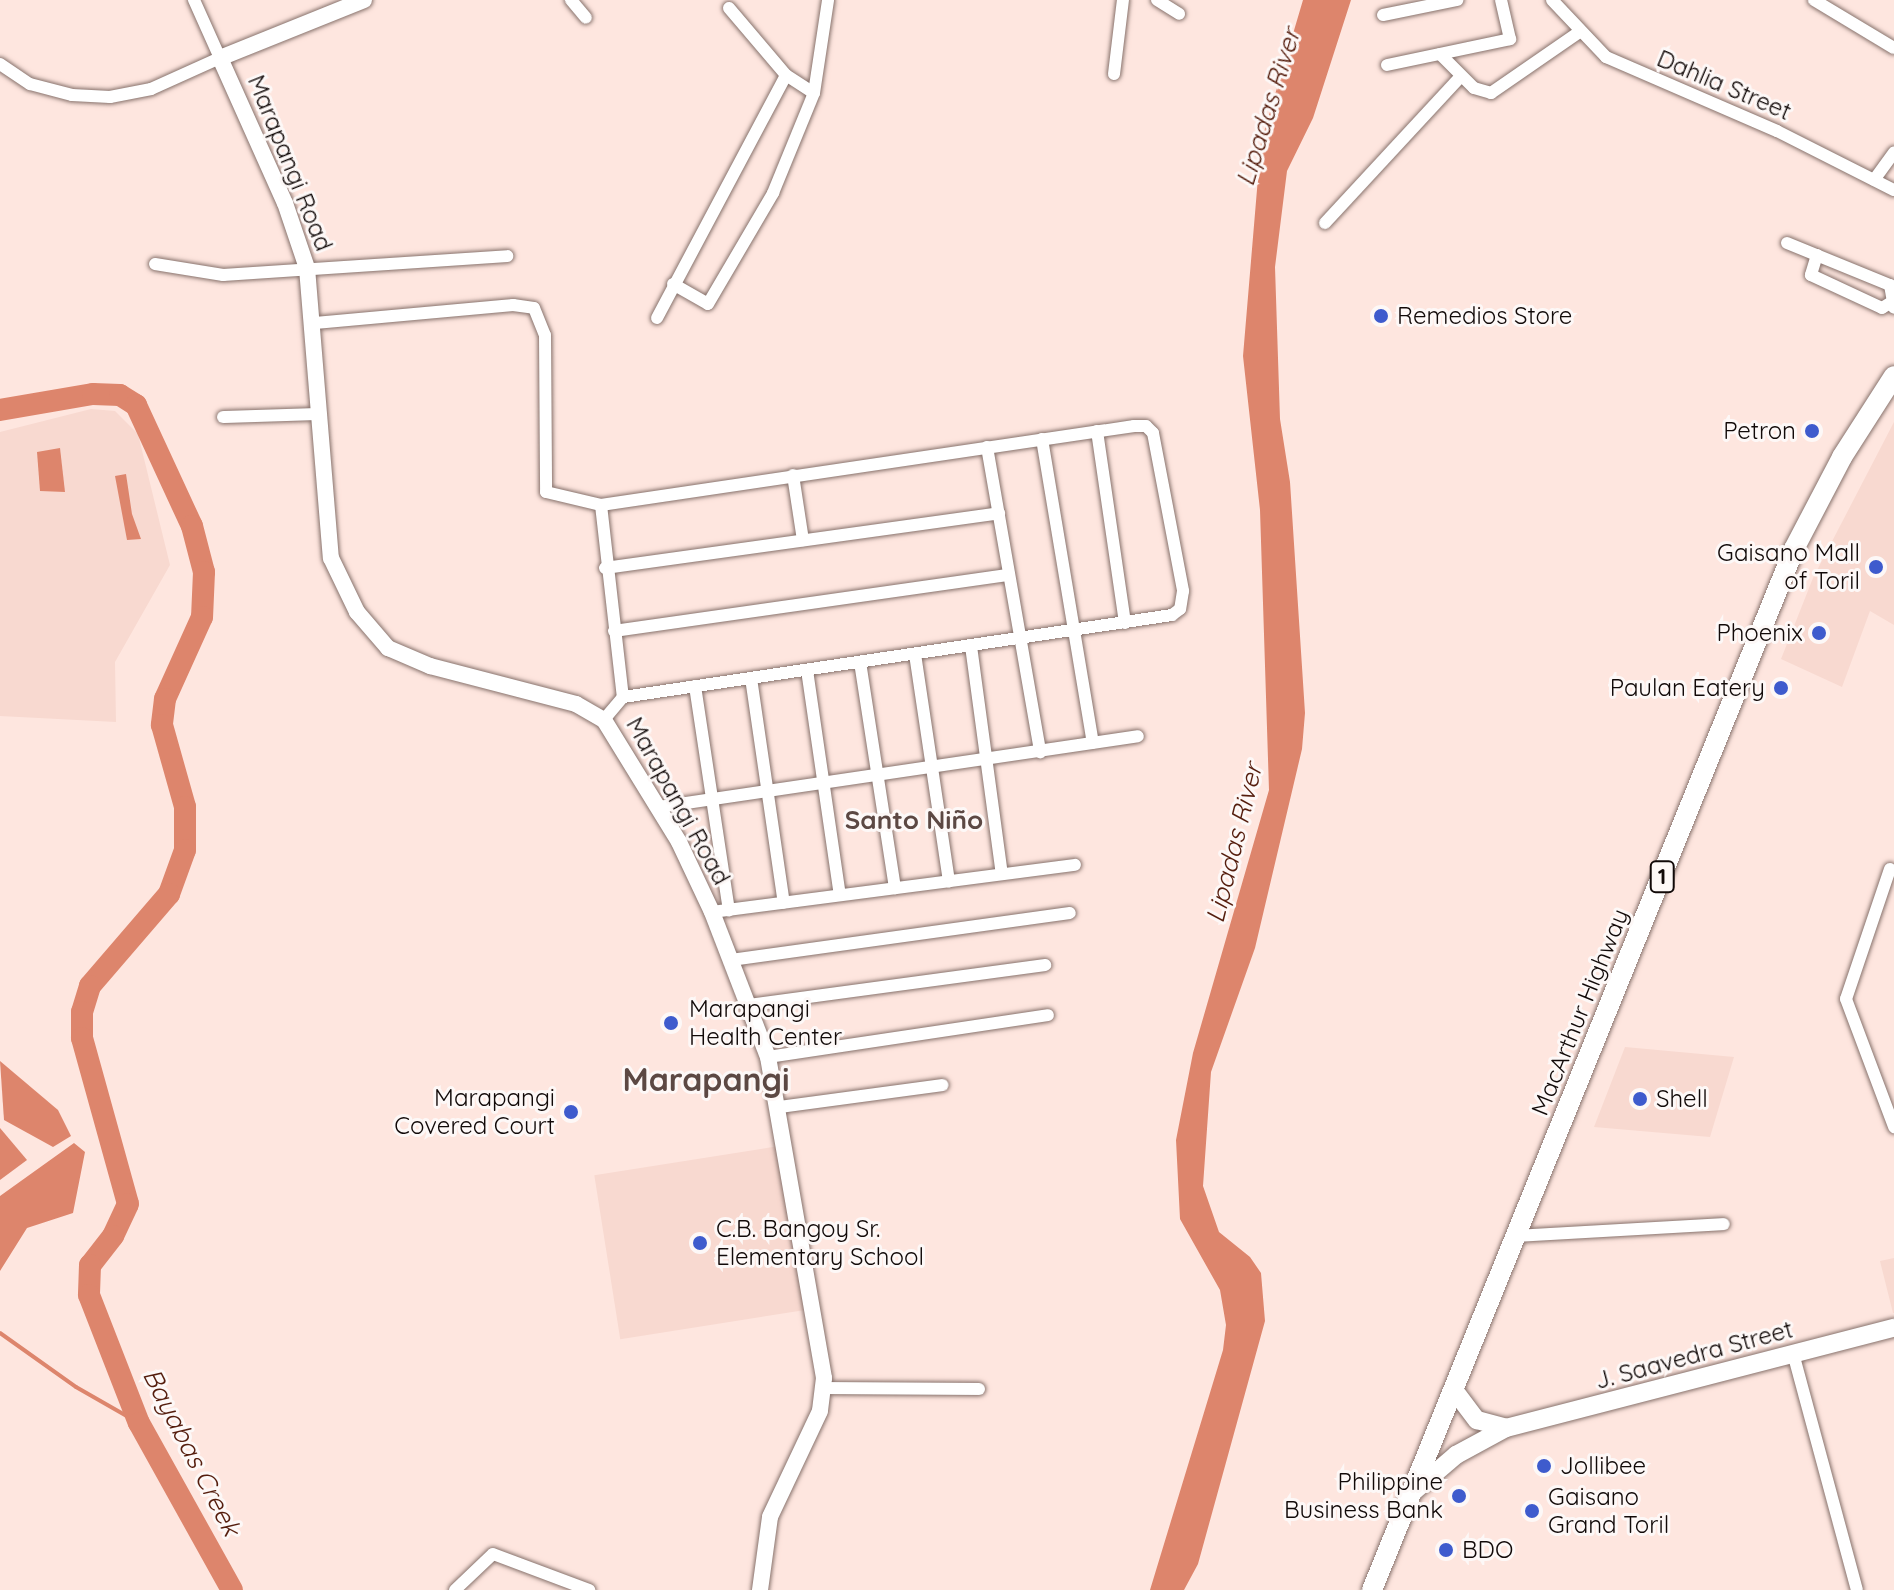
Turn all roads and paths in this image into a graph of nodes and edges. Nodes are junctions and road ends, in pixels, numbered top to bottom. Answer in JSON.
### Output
{"nodes":[{"id":1,"x":194,"y":0,"type":"edge"},
{"id":2,"x":364,"y":0,"type":"edge"},
{"id":3,"x":571,"y":0,"type":"edge"},
{"id":4,"x":828,"y":0,"type":"edge"},
{"id":5,"x":1123,"y":0,"type":"edge"},
{"id":6,"x":1157,"y":0,"type":"edge"},
{"id":7,"x":1457,"y":0,"type":"edge"},
{"id":8,"x":1501,"y":0,"type":"edge"},
{"id":9,"x":1552,"y":0,"type":"edge"},
{"id":10,"x":1814,"y":0,"type":"edge"},
{"id":11,"x":729,"y":8,"type":"dead end"},
{"id":12,"x":1179,"y":14,"type":"dead end"},
{"id":13,"x":1383,"y":15,"type":"dead end"},
{"id":14,"x":586,"y":18,"type":"dead end"},
{"id":15,"x":1578,"y":33,"type":"junction"},
{"id":16,"x":1894,"y":48,"type":"edge"},
{"id":17,"x":1440,"y":54,"type":"junction"},
{"id":18,"x":220,"y":58,"type":"junction"},
{"id":19,"x":0,"y":64,"type":"edge"},
{"id":20,"x":1387,"y":65,"type":"dead end"},
{"id":21,"x":1114,"y":74,"type":"dead end"},
{"id":22,"x":786,"y":75,"type":"junction"},
{"id":23,"x":1461,"y":76,"type":"junction"},
{"id":24,"x":814,"y":93,"type":"junction"},
{"id":25,"x":1894,"y":152,"type":"edge"},
{"id":26,"x":1874,"y":180,"type":"junction"},
{"id":27,"x":1894,"y":190,"type":"edge"},
{"id":28,"x":1325,"y":223,"type":"dead end"},
{"id":29,"x":1787,"y":243,"type":"dead end"},
{"id":30,"x":1817,"y":255,"type":"junction"},
{"id":31,"x":507,"y":256,"type":"dead end"},
{"id":32,"x":155,"y":264,"type":"dead end"},
{"id":33,"x":307,"y":268,"type":"junction"},
{"id":34,"x":673,"y":284,"type":"junction"},
{"id":35,"x":1892,"y":305,"type":"edge"},
{"id":36,"x":657,"y":318,"type":"dead end"},
{"id":37,"x":315,"y":323,"type":"junction"},
{"id":38,"x":1893,"y":379,"type":"edge"},
{"id":39,"x":319,"y":414,"type":"junction"},
{"id":40,"x":223,"y":417,"type":"dead end"},
{"id":41,"x":1097,"y":431,"type":"junction"},
{"id":42,"x":1042,"y":439,"type":"junction"},
{"id":43,"x":987,"y":447,"type":"junction"},
{"id":44,"x":793,"y":475,"type":"junction"},
{"id":45,"x":601,"y":505,"type":"junction"},
{"id":46,"x":999,"y":513,"type":"junction"},
{"id":47,"x":803,"y":540,"type":"junction"},
{"id":48,"x":605,"y":568,"type":"junction"},
{"id":49,"x":1009,"y":575,"type":"junction"},
{"id":50,"x":1125,"y":623,"type":"junction"},
{"id":51,"x":614,"y":631,"type":"junction"},
{"id":52,"x":1074,"y":631,"type":"junction"},
{"id":53,"x":1020,"y":639,"type":"junction"},
{"id":54,"x":971,"y":646,"type":"junction"},
{"id":55,"x":915,"y":654,"type":"junction"},
{"id":56,"x":860,"y":662,"type":"junction"},
{"id":57,"x":807,"y":670,"type":"junction"},
{"id":58,"x":751,"y":678,"type":"junction"},
{"id":59,"x":695,"y":686,"type":"junction"},
{"id":60,"x":623,"y":697,"type":"junction"},
{"id":61,"x":604,"y":720,"type":"junction"},
{"id":62,"x":1138,"y":736,"type":"dead end"},
{"id":63,"x":1093,"y":743,"type":"junction"},
{"id":64,"x":1040,"y":752,"type":"junction"},
{"id":65,"x":987,"y":760,"type":"junction"},
{"id":66,"x":932,"y":768,"type":"junction"},
{"id":67,"x":878,"y":776,"type":"junction"},
{"id":68,"x":823,"y":783,"type":"junction"},
{"id":69,"x":768,"y":791,"type":"junction"},
{"id":70,"x":712,"y":799,"type":"junction"},
{"id":71,"x":659,"y":807,"type":"junction"},
{"id":72,"x":1075,"y":865,"type":"dead end"},
{"id":73,"x":1890,"y":869,"type":"dead end"},
{"id":74,"x":1002,"y":874,"type":"junction"},
{"id":75,"x":949,"y":881,"type":"junction"},
{"id":76,"x":895,"y":888,"type":"junction"},
{"id":77,"x":840,"y":895,"type":"junction"},
{"id":78,"x":784,"y":903,"type":"junction"},
{"id":79,"x":729,"y":910,"type":"junction"},
{"id":80,"x":712,"y":912,"type":"junction"},
{"id":81,"x":1070,"y":913,"type":"dead end"},
{"id":82,"x":731,"y":960,"type":"junction"},
{"id":83,"x":1045,"y":965,"type":"dead end"},
{"id":84,"x":749,"y":1005,"type":"junction"},
{"id":85,"x":1048,"y":1015,"type":"dead end"},
{"id":86,"x":768,"y":1057,"type":"junction"},
{"id":87,"x":943,"y":1085,"type":"dead end"},
{"id":88,"x":780,"y":1107,"type":"junction"},
{"id":89,"x":1894,"y":1127,"type":"edge"},
{"id":90,"x":1724,"y":1224,"type":"dead end"},
{"id":91,"x":1517,"y":1236,"type":"junction"},
{"id":92,"x":1894,"y":1328,"type":"edge"},
{"id":93,"x":1793,"y":1353,"type":"junction"},
{"id":94,"x":825,"y":1388,"type":"junction"},
{"id":95,"x":979,"y":1389,"type":"dead end"},
{"id":96,"x":1454,"y":1390,"type":"junction"},
{"id":97,"x":1506,"y":1428,"type":"junction"},
{"id":98,"x":1413,"y":1492,"type":"junction"},
{"id":99,"x":455,"y":1590,"type":"edge"},
{"id":100,"x":589,"y":1590,"type":"edge"},
{"id":101,"x":760,"y":1590,"type":"edge"},
{"id":102,"x":1372,"y":1590,"type":"edge"},
{"id":103,"x":1857,"y":1590,"type":"edge"}],
"edges":[{"from":1,"to":18,"type":"street"},
{"from":2,"to":18,"type":"street"},
{"from":3,"to":14,"type":"street"},
{"from":4,"to":24,"type":"street"},
{"from":5,"to":21,"type":"street"},
{"from":6,"to":12,"type":"street"},
{"from":7,"to":13,"type":"street"},
{"from":8,"to":17,"type":"street"},
{"from":9,"to":15,"type":"street","name":"Dahlia Street"},
{"from":10,"to":16,"type":"street"},
{"from":11,"to":22,"type":"street"},
{"from":15,"to":23,"type":"street"},
{"from":15,"to":26,"type":"street","name":"Dahlia Street"},
{"from":17,"to":20,"type":"street"},
{"from":17,"to":23,"type":"street"},
{"from":18,"to":19,"type":"street"},
{"from":18,"to":33,"type":"street","name":"Marapangi Road"},
{"from":22,"to":24,"type":"street"},
{"from":22,"to":34,"type":"street"},
{"from":23,"to":28,"type":"street"},
{"from":24,"to":34,"type":"street"},
{"from":25,"to":26,"type":"street"},
{"from":26,"to":27,"type":"street","name":"Dahlia Street"},
{"from":29,"to":30,"type":"street"},
{"from":30,"to":35,"type":"street"},
{"from":30,"to":35,"type":"street"},
{"from":31,"to":33,"type":"street"},
{"from":32,"to":33,"type":"street"},
{"from":33,"to":37,"type":"street","name":"Marapangi Road"},
{"from":34,"to":36,"type":"street"},
{"from":37,"to":39,"type":"street","name":"Marapangi Road"},
{"from":37,"to":45,"type":"street"},
{"from":38,"to":91,"type":"highway","name":"MacArthur Highway","number":"1"},
{"from":39,"to":40,"type":"street"},
{"from":39,"to":61,"type":"street","name":"Marapangi Road"},
{"from":41,"to":42,"type":"street"},
{"from":41,"to":50,"type":"street"},
{"from":41,"to":50,"type":"street"},
{"from":42,"to":43,"type":"street"},
{"from":42,"to":52,"type":"street"},
{"from":43,"to":44,"type":"street"},
{"from":43,"to":46,"type":"street"},
{"from":44,"to":45,"type":"street"},
{"from":44,"to":47,"type":"street"},
{"from":45,"to":48,"type":"street"},
{"from":46,"to":47,"type":"street"},
{"from":46,"to":49,"type":"street"},
{"from":47,"to":48,"type":"street"},
{"from":48,"to":51,"type":"street"},
{"from":49,"to":51,"type":"street"},
{"from":49,"to":53,"type":"street"},
{"from":50,"to":52,"type":"street"},
{"from":51,"to":60,"type":"street"},
{"from":52,"to":53,"type":"street"},
{"from":52,"to":63,"type":"street"},
{"from":53,"to":54,"type":"street"},
{"from":53,"to":64,"type":"street"},
{"from":54,"to":55,"type":"street"},
{"from":54,"to":65,"type":"street"},
{"from":55,"to":56,"type":"street"},
{"from":55,"to":66,"type":"street"},
{"from":56,"to":57,"type":"street"},
{"from":56,"to":67,"type":"street"},
{"from":57,"to":58,"type":"street"},
{"from":57,"to":68,"type":"street"},
{"from":58,"to":59,"type":"street"},
{"from":58,"to":69,"type":"street"},
{"from":59,"to":60,"type":"street"},
{"from":59,"to":70,"type":"street"},
{"from":60,"to":61,"type":"street"},
{"from":61,"to":71,"type":"street","name":"Marapangi Road"},
{"from":62,"to":63,"type":"street"},
{"from":63,"to":64,"type":"street"},
{"from":64,"to":65,"type":"street"},
{"from":65,"to":66,"type":"street"},
{"from":65,"to":74,"type":"street"},
{"from":66,"to":67,"type":"street"},
{"from":66,"to":75,"type":"street"},
{"from":67,"to":68,"type":"street"},
{"from":67,"to":76,"type":"street"},
{"from":68,"to":69,"type":"street"},
{"from":68,"to":77,"type":"street"},
{"from":69,"to":70,"type":"street"},
{"from":69,"to":78,"type":"street"},
{"from":70,"to":71,"type":"street"},
{"from":70,"to":79,"type":"street"},
{"from":71,"to":80,"type":"street","name":"Marapangi Road"},
{"from":72,"to":74,"type":"street"},
{"from":73,"to":89,"type":"street"},
{"from":74,"to":75,"type":"street"},
{"from":75,"to":76,"type":"street"},
{"from":76,"to":77,"type":"street"},
{"from":77,"to":78,"type":"street"},
{"from":78,"to":79,"type":"street"},
{"from":79,"to":80,"type":"street"},
{"from":80,"to":82,"type":"street","name":"Marapangi Road"},
{"from":81,"to":82,"type":"street"},
{"from":82,"to":84,"type":"street","name":"Marapangi Road"},
{"from":83,"to":84,"type":"street"},
{"from":84,"to":86,"type":"street","name":"Marapangi Road"},
{"from":85,"to":86,"type":"street"},
{"from":86,"to":88,"type":"street","name":"Marapangi Road"},
{"from":87,"to":88,"type":"street"},
{"from":88,"to":94,"type":"street","name":"Marapangi Road"},
{"from":90,"to":91,"type":"street"},
{"from":91,"to":96,"type":"highway","name":"MacArthur Highway","number":"1"},
{"from":92,"to":93,"type":"main road","name":"J. Saavedra Street"},
{"from":93,"to":97,"type":"main road","name":"J. Saavedra Street"},
{"from":93,"to":103,"type":"street"},
{"from":94,"to":95,"type":"street"},
{"from":94,"to":101,"type":"street","name":"Marapangi Road"},
{"from":96,"to":97,"type":"main road"},
{"from":96,"to":98,"type":"highway","name":"MacArthur Highway","number":"1"},
{"from":97,"to":98,"type":"main road","name":"J. Saavedra Street"},
{"from":98,"to":102,"type":"highway","name":"MacArthur Highway","number":"1"},
{"from":99,"to":100,"type":"street"}]}
